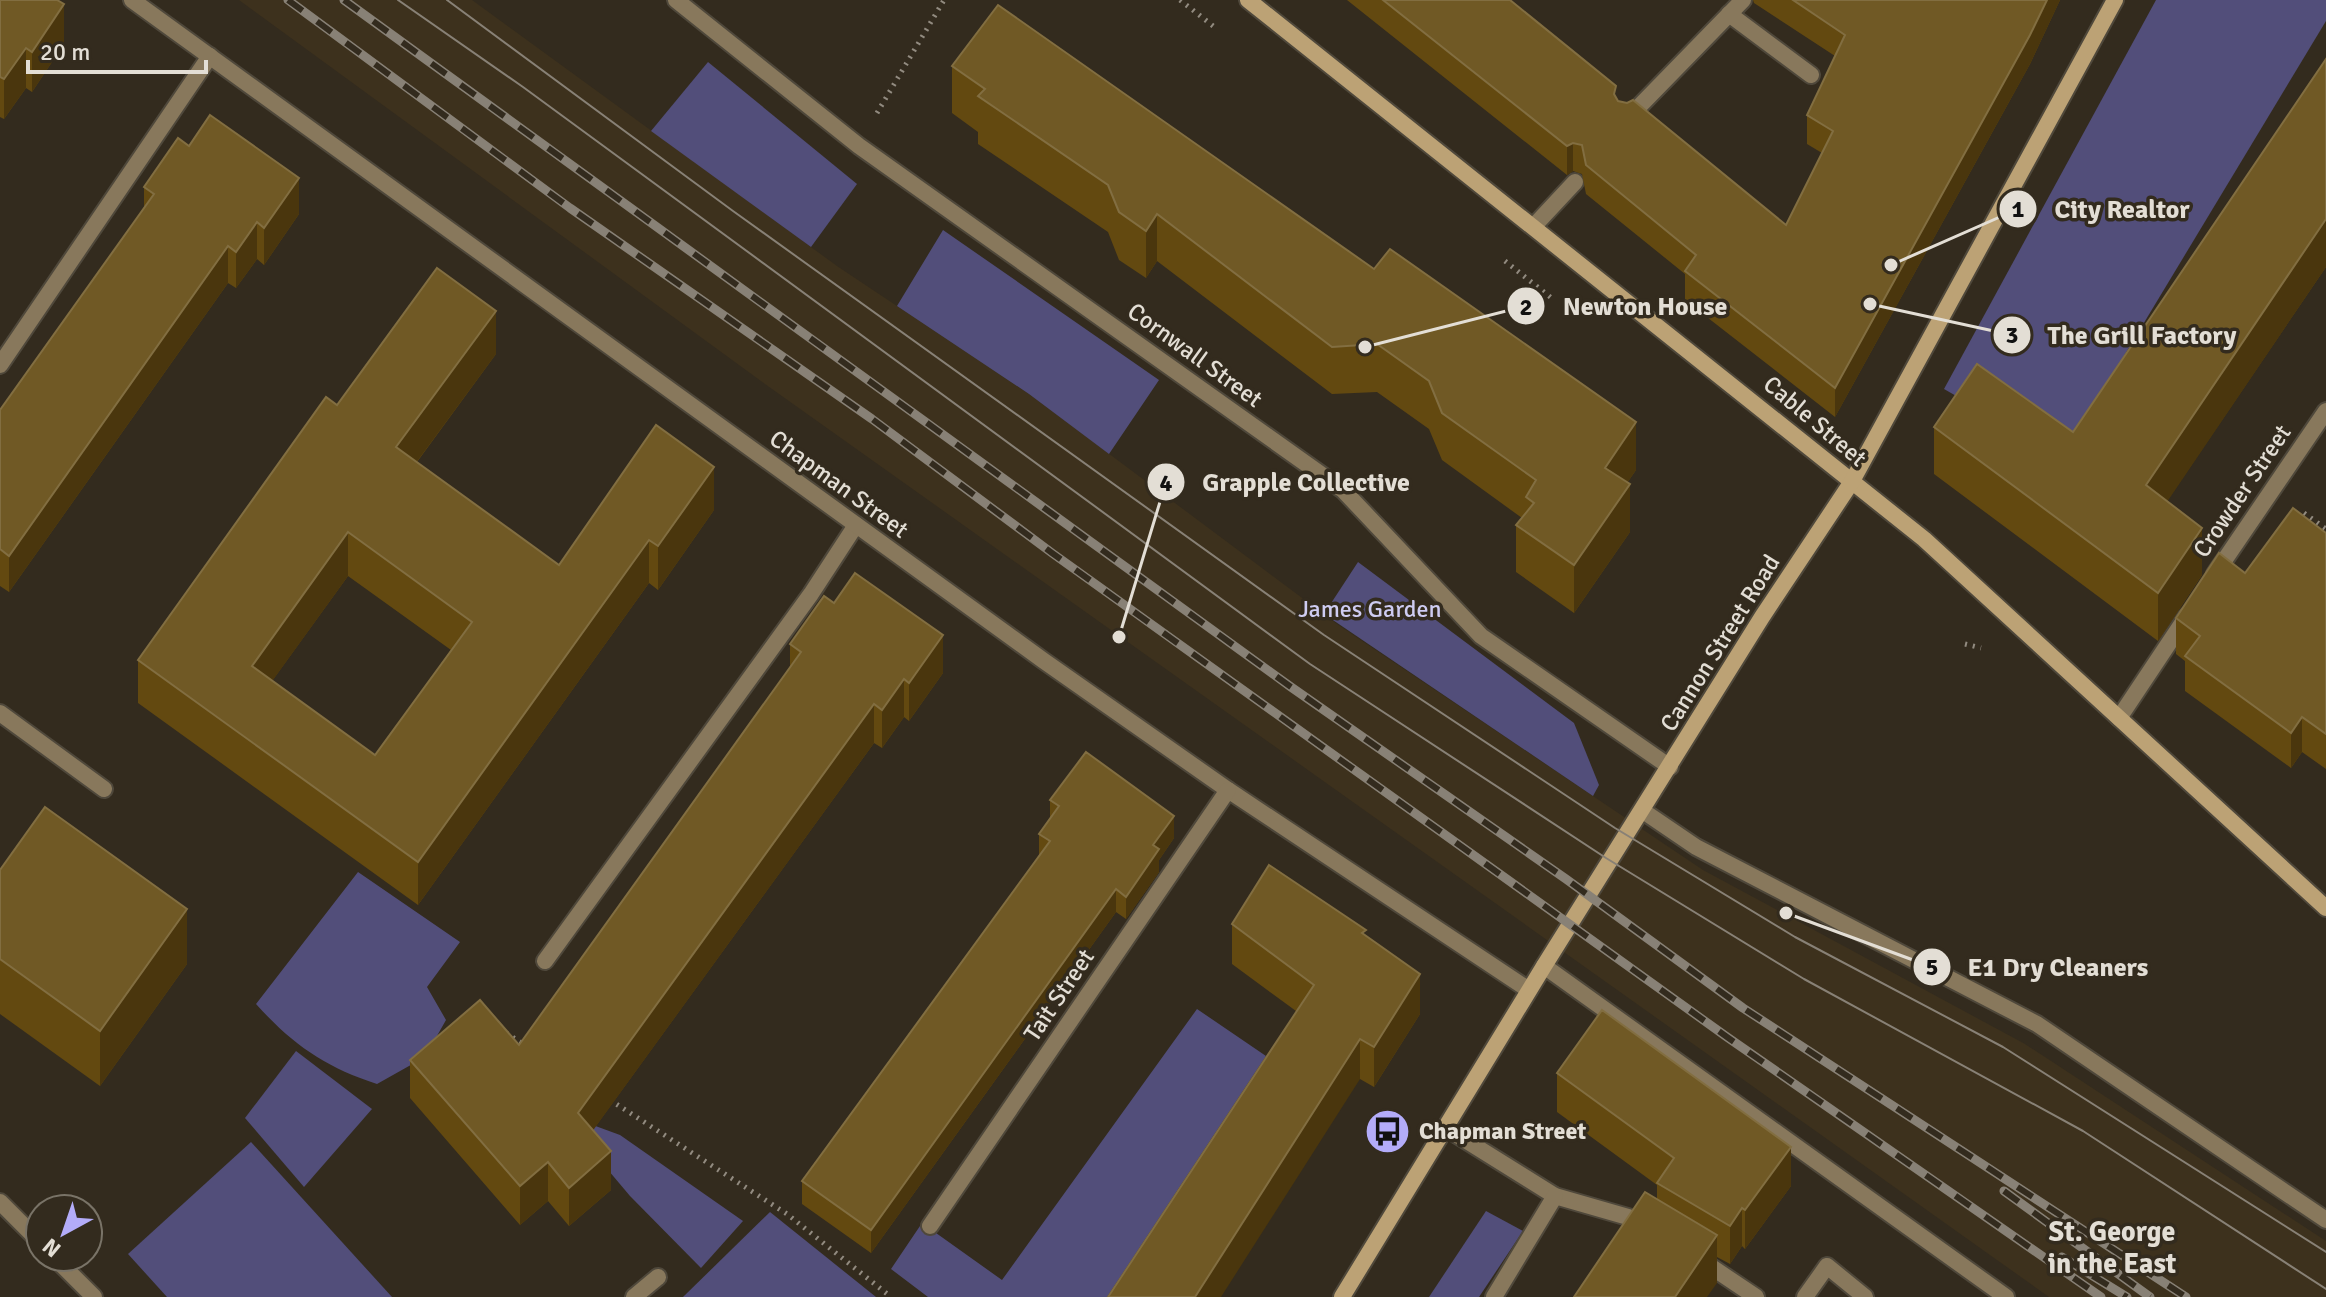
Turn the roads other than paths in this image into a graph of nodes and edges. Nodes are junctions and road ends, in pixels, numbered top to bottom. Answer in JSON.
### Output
{"nodes":[{"id":1,"x":132,"y":0,"type":"edge"},
{"id":2,"x":676,"y":0,"type":"edge"},
{"id":3,"x":1248,"y":0,"type":"edge"},
{"id":4,"x":1743,"y":0,"type":"edge"},
{"id":5,"x":2115,"y":0,"type":"edge"},
{"id":6,"x":1729,"y":14,"type":"junction"},
{"id":7,"x":210,"y":56,"type":"junction"},
{"id":8,"x":1811,"y":75,"type":"dead end"},
{"id":9,"x":1625,"y":121,"type":"edge"},
{"id":10,"x":1575,"y":182,"type":"dead end"},
{"id":11,"x":1534,"y":226,"type":"junction"},
{"id":12,"x":0,"y":365,"type":"edge"},
{"id":13,"x":2326,"y":411,"type":"edge"},
{"id":14,"x":1851,"y":483,"type":"junction"},
{"id":15,"x":856,"y":525,"type":"junction"},
{"id":16,"x":0,"y":713,"type":"edge"},
{"id":17,"x":2119,"y":718,"type":"junction"},
{"id":18,"x":1670,"y":767,"type":"junction"},
{"id":19,"x":104,"y":789,"type":"dead end"},
{"id":20,"x":1228,"y":790,"type":"junction"},
{"id":21,"x":1643,"y":811,"type":"junction"},
{"id":22,"x":2326,"y":908,"type":"edge"},
{"id":23,"x":545,"y":961,"type":"dead end"},
{"id":24,"x":1544,"y":966,"type":"junction"},
{"id":25,"x":1529,"y":990,"type":"junction"},
{"id":26,"x":1446,"y":1128,"type":"junction"},
{"id":27,"x":1555,"y":1196,"type":"junction"},
{"id":28,"x":0,"y":1202,"type":"edge"},
{"id":29,"x":2326,"y":1220,"type":"edge"},
{"id":30,"x":24,"y":1226,"type":"edge"},
{"id":31,"x":930,"y":1226,"type":"dead end"},
{"id":32,"x":1666,"y":1239,"type":"edge"},
{"id":33,"x":1691,"y":1254,"type":"edge"},
{"id":34,"x":70,"y":1273,"type":"edge"},
{"id":35,"x":658,"y":1277,"type":"dead end"},
{"id":36,"x":94,"y":1297,"type":"edge"},
{"id":37,"x":634,"y":1297,"type":"edge"},
{"id":38,"x":1342,"y":1297,"type":"edge"},
{"id":39,"x":1494,"y":1297,"type":"edge"},
{"id":40,"x":1756,"y":1297,"type":"edge"},
{"id":41,"x":1805,"y":1297,"type":"edge"},
{"id":42,"x":1865,"y":1297,"type":"edge"},
{"id":43,"x":2006,"y":1297,"type":"edge"}],
"edges":[{"from":1,"to":7,"type":"street","name":"Chapman Street"},
{"from":2,"to":18,"type":"street","name":"Cornwall Street"},
{"from":3,"to":11,"type":"main road","name":"Cable Street"},
{"from":4,"to":6,"type":"street"},
{"from":5,"to":14,"type":"main road","name":"Cannon Street Road"},
{"from":6,"to":8,"type":"street"},
{"from":6,"to":9,"type":"street"},
{"from":7,"to":12,"type":"street"},
{"from":7,"to":15,"type":"street","name":"Chapman Street"},
{"from":10,"to":11,"type":"street"},
{"from":11,"to":14,"type":"main road","name":"Cable Street"},
{"from":13,"to":17,"type":"street","name":"Crowder Street"},
{"from":14,"to":17,"type":"main road","name":"Cable Street"},
{"from":14,"to":18,"type":"main road","name":"Cannon Street Road"},
{"from":15,"to":20,"type":"street","name":"Chapman Street"},
{"from":15,"to":23,"type":"street"},
{"from":16,"to":19,"type":"street"},
{"from":17,"to":22,"type":"main road","name":"Cable Street"},
{"from":18,"to":21,"type":"main road","name":"Cannon Street Road"},
{"from":20,"to":25,"type":"street","name":"Chapman Street"},
{"from":20,"to":31,"type":"street","name":"Tait Street"},
{"from":21,"to":24,"type":"main road","name":"Cannon Street Road"},
{"from":21,"to":29,"type":"street"},
{"from":24,"to":25,"type":"main road","name":"Cannon Street Road"},
{"from":24,"to":43,"type":"street"},
{"from":25,"to":26,"type":"main road","name":"Cannon Street Road"},
{"from":26,"to":27,"type":"street"},
{"from":26,"to":38,"type":"main road","name":"Cannon Street Road"},
{"from":27,"to":32,"type":"street"},
{"from":27,"to":39,"type":"street"},
{"from":28,"to":30,"type":"street"},
{"from":33,"to":40,"type":"street"},
{"from":34,"to":36,"type":"street"},
{"from":35,"to":37,"type":"street"},
{"from":41,"to":42,"type":"street"}]}
